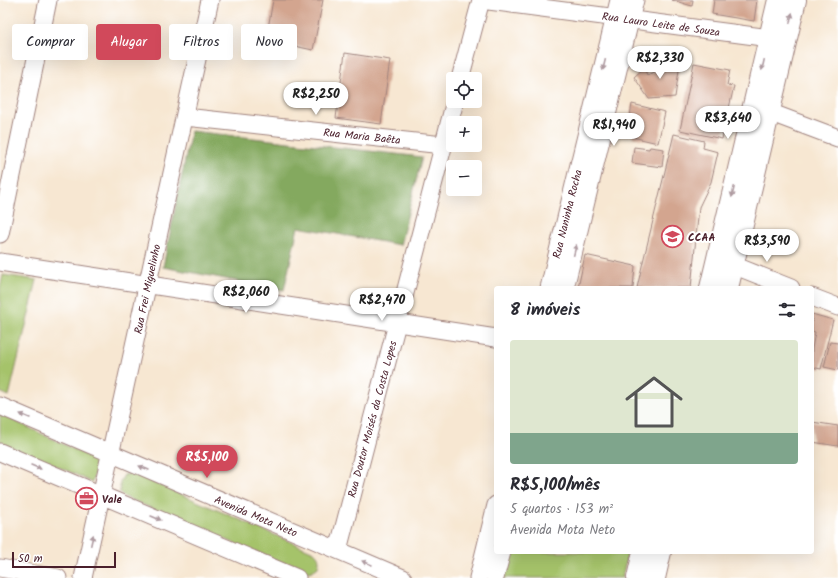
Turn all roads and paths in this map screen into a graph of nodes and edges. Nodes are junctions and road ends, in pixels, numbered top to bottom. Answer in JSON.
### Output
{"nodes":[{"id":1,"x":48,"y":0,"type":"edge"},
{"id":2,"x":210,"y":0,"type":"edge"},
{"id":3,"x":481,"y":0,"type":"edge"},
{"id":4,"x":619,"y":0,"type":"edge"},
{"id":5,"x":635,"y":0,"type":"edge"},
{"id":6,"x":779,"y":0,"type":"edge"},
{"id":7,"x":795,"y":0,"type":"edge"},
{"id":8,"x":623,"y":19,"type":"junction"},
{"id":9,"x":770,"y":38,"type":"junction"},
{"id":10,"x":462,"y":72,"type":"edge"},
{"id":11,"x":453,"y":108,"type":"edge"},
{"id":12,"x":769,"y":112,"type":"junction"},
{"id":13,"x":184,"y":117,"type":"junction"},
{"id":14,"x":838,"y":138,"type":"edge"},
{"id":15,"x":444,"y":145,"type":"junction"},
{"id":16,"x":0,"y":234,"type":"edge"},
{"id":17,"x":0,"y":262,"type":"edge"},
{"id":18,"x":733,"y":265,"type":"junction"},
{"id":19,"x":148,"y":284,"type":"junction"},
{"id":20,"x":550,"y":286,"type":"edge"},
{"id":21,"x":565,"y":286,"type":"edge"},
{"id":22,"x":711,"y":286,"type":"edge"},
{"id":23,"x":728,"y":286,"type":"edge"},
{"id":24,"x":786,"y":286,"type":"edge"},
{"id":25,"x":814,"y":298,"type":"edge"},
{"id":26,"x":838,"y":307,"type":"edge"},
{"id":27,"x":397,"y":323,"type":"junction"},
{"id":28,"x":494,"y":338,"type":"edge"},
{"id":29,"x":0,"y":406,"type":"edge"},
{"id":30,"x":0,"y":452,"type":"edge"},
{"id":31,"x":111,"y":453,"type":"junction"},
{"id":32,"x":102,"y":495,"type":"junction"},
{"id":33,"x":494,"y":513,"type":"edge"},
{"id":34,"x":338,"y":550,"type":"junction"},
{"id":35,"x":501,"y":554,"type":"edge"},
{"id":36,"x":644,"y":554,"type":"edge"},
{"id":37,"x":660,"y":554,"type":"edge"},
{"id":38,"x":0,"y":568,"type":"edge"},
{"id":39,"x":58,"y":578,"type":"edge"},
{"id":40,"x":83,"y":578,"type":"edge"},
{"id":41,"x":297,"y":578,"type":"edge"},
{"id":42,"x":403,"y":578,"type":"edge"},
{"id":43,"x":478,"y":578,"type":"edge"},
{"id":44,"x":495,"y":578,"type":"edge"},
{"id":45,"x":638,"y":578,"type":"edge"},
{"id":46,"x":654,"y":578,"type":"edge"}],
"edges":[{"from":1,"to":16,"type":"street"},
{"from":2,"to":13,"type":"street","name":"Rua Frei Miguelinho"},
{"from":3,"to":8,"type":"street","name":"Rua Lauro Leite de Souza"},
{"from":3,"to":10,"type":"street"},
{"from":4,"to":8,"type":"street","name":"Rua Naninha Rocha"},
{"from":5,"to":8,"type":"street","name":"Rua Naninha Rocha"},
{"from":6,"to":9,"type":"main road"},
{"from":12,"to":7,"type":"main road","one_way":true},
{"from":8,"to":9,"type":"street","name":"Rua Lauro Leite de Souza"},
{"from":8,"to":20,"type":"street","name":"Rua Naninha Rocha","one_way":true},
{"from":21,"to":8,"type":"street","name":"Rua Naninha Rocha","one_way":true},
{"from":9,"to":22,"type":"main road","one_way":true},
{"from":11,"to":15,"type":"street","name":"Rua Doutor Moisés da Costa Lopes"},
{"from":12,"to":14,"type":"street"},
{"from":12,"to":18,"type":"main road"},
{"from":13,"to":15,"type":"street","name":"Rua Maria Baêta"},
{"from":13,"to":19,"type":"street","name":"Rua Frei Miguelinho"},
{"from":15,"to":27,"type":"street","name":"Rua Doutor Moisés da Costa Lopes"},
{"from":17,"to":19,"type":"street"},
{"from":18,"to":23,"type":"main road"},
{"from":18,"to":24,"type":"street"},
{"from":19,"to":27,"type":"street"},
{"from":19,"to":31,"type":"street","name":"Rua Frei Miguelinho"},
{"from":25,"to":26,"type":"street"},
{"from":27,"to":28,"type":"street"},
{"from":27,"to":34,"type":"street","name":"Rua Doutor Moisés da Costa Lopes"},
{"from":31,"to":29,"type":"street","name":"Avenida Mota Neto","one_way":true},
{"from":30,"to":32,"type":"street","one_way":true},
{"from":31,"to":32,"type":"street","name":"Rua Frei Miguelinho"},
{"from":34,"to":31,"type":"street","name":"Avenida Mota Neto","one_way":true},
{"from":40,"to":32,"type":"street","name":"Rua Frei Miguelinho","one_way":true},
{"from":32,"to":41,"type":"street","one_way":true},
{"from":33,"to":43,"type":"street"},
{"from":42,"to":34,"type":"street","name":"Avenida Mota Neto","one_way":true},
{"from":35,"to":44,"type":"street"},
{"from":36,"to":45,"type":"main road"},
{"from":37,"to":46,"type":"main road"},
{"from":38,"to":39,"type":"street"}]}
